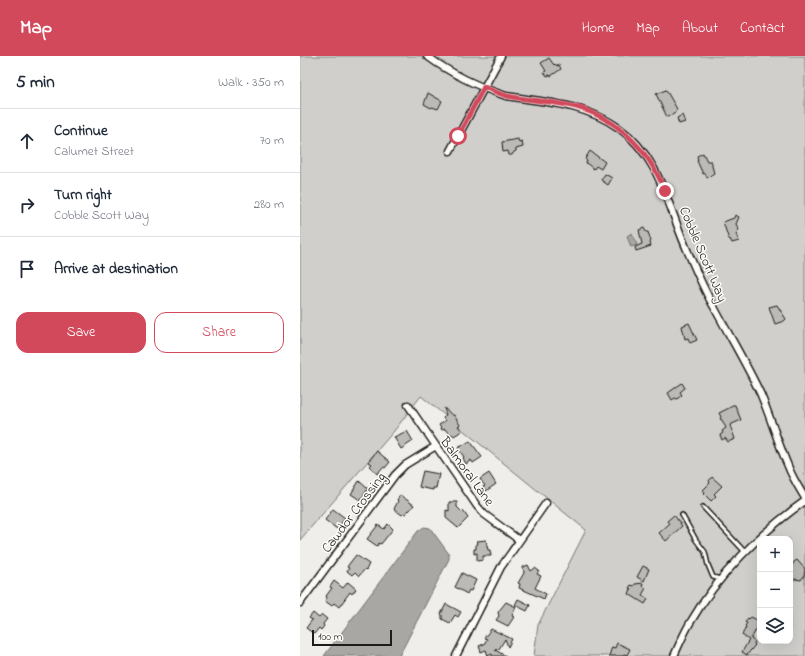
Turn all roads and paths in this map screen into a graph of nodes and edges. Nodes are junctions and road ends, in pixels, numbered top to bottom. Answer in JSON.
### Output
{"nodes":[{"id":1,"x":427,"y":56,"type":"edge"},
{"id":2,"x":501,"y":56,"type":"edge"},
{"id":3,"x":484,"y":87,"type":"junction"},
{"id":4,"x":450,"y":151,"type":"dead end"},
{"id":5,"x":408,"y":405,"type":"dead end"},
{"id":6,"x":436,"y":446,"type":"junction"},
{"id":7,"x":805,"y":498,"type":"edge"},
{"id":8,"x":805,"y":501,"type":"edge"},
{"id":9,"x":546,"y":502,"type":"dead end"},
{"id":10,"x":703,"y":508,"type":"dead end"},
{"id":11,"x":682,"y":515,"type":"dead end"},
{"id":12,"x":519,"y":540,"type":"junction"},
{"id":13,"x":746,"y":552,"type":"junction"},
{"id":14,"x":720,"y":580,"type":"junction"},
{"id":15,"x":300,"y":603,"type":"edge"},
{"id":16,"x":456,"y":656,"type":"edge"},
{"id":17,"x":674,"y":656,"type":"edge"}],
"edges":[{"from":1,"to":3,"type":"street","name":"Cobble Scott Way"},
{"from":2,"to":3,"type":"street"},
{"from":3,"to":4,"type":"street"},
{"from":3,"to":7,"type":"street","name":"Cobble Scott Way"},
{"from":5,"to":6,"type":"street","name":"Balmoral Lane"},
{"from":6,"to":12,"type":"street","name":"Balmoral Lane"},
{"from":6,"to":15,"type":"street","name":"Cawdor Crossing"},
{"from":8,"to":13,"type":"street"},
{"from":9,"to":12,"type":"street"},
{"from":10,"to":13,"type":"lane"},
{"from":11,"to":14,"type":"lane"},
{"from":12,"to":16,"type":"street"},
{"from":13,"to":14,"type":"street"},
{"from":14,"to":17,"type":"street"}]}
